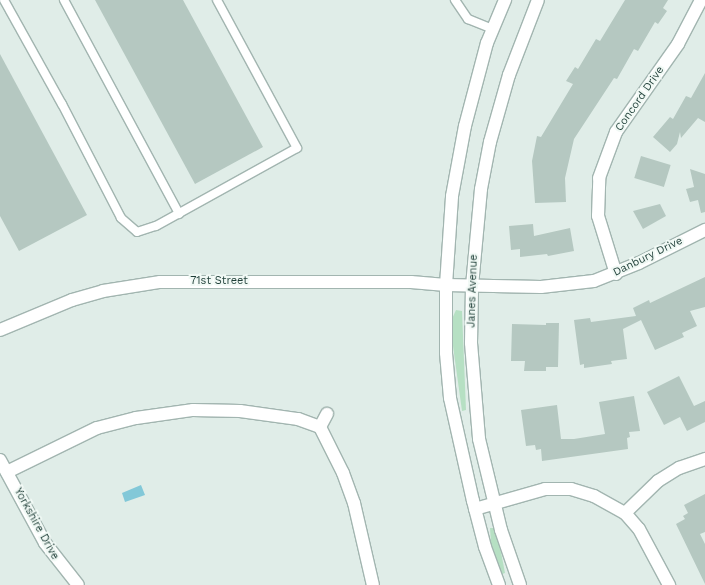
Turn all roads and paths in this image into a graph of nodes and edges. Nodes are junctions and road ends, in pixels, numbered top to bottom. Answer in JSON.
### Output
{"nodes":[{"id":1,"x":4,"y":0,"type":"edge"},
{"id":2,"x":64,"y":0,"type":"edge"},
{"id":3,"x":217,"y":0,"type":"edge"},
{"id":4,"x":455,"y":0,"type":"edge"},
{"id":5,"x":505,"y":0,"type":"edge"},
{"id":6,"x":538,"y":0,"type":"edge"},
{"id":7,"x":701,"y":0,"type":"edge"},
{"id":8,"x":705,"y":2,"type":"edge"},
{"id":9,"x":493,"y":30,"type":"junction"},
{"id":10,"x":179,"y":214,"type":"junction"},
{"id":11,"x":705,"y":230,"type":"edge"},
{"id":12,"x":616,"y":274,"type":"junction"},
{"id":13,"x":446,"y":285,"type":"junction"},
{"id":14,"x":472,"y":286,"type":"junction"},
{"id":15,"x":0,"y":330,"type":"edge"},
{"id":16,"x":327,"y":414,"type":"dead end"},
{"id":17,"x":320,"y":427,"type":"junction"},
{"id":18,"x":705,"y":459,"type":"edge"},
{"id":19,"x":0,"y":460,"type":"edge"},
{"id":20,"x":7,"y":472,"type":"junction"},
{"id":21,"x":494,"y":504,"type":"junction"},
{"id":22,"x":475,"y":509,"type":"junction"},
{"id":23,"x":625,"y":512,"type":"junction"},
{"id":24,"x":78,"y":585,"type":"edge"},
{"id":25,"x":373,"y":585,"type":"edge"},
{"id":26,"x":499,"y":585,"type":"edge"},
{"id":27,"x":520,"y":585,"type":"edge"},
{"id":28,"x":669,"y":585,"type":"edge"}],
"edges":[{"from":1,"to":10,"type":"lane"},
{"from":2,"to":10,"type":"lane"},
{"from":3,"to":10,"type":"lane"},
{"from":4,"to":9,"type":"lane"},
{"from":5,"to":9,"type":"street"},
{"from":6,"to":14,"type":"street","name":"Janes Avenue"},
{"from":7,"to":8,"type":"street","name":"Concord Drive"},
{"from":7,"to":12,"type":"street","name":"Concord Drive"},
{"from":9,"to":13,"type":"street"},
{"from":11,"to":12,"type":"street","name":"Danbury Drive"},
{"from":12,"to":14,"type":"street","name":"Danbury Drive"},
{"from":13,"to":14,"type":"street","name":"Danbury Drive"},
{"from":13,"to":15,"type":"street","name":"71st Street"},
{"from":13,"to":22,"type":"street"},
{"from":14,"to":21,"type":"street","name":"Janes Avenue"},
{"from":16,"to":17,"type":"street"},
{"from":17,"to":20,"type":"street"},
{"from":17,"to":25,"type":"street"},
{"from":18,"to":23,"type":"street"},
{"from":19,"to":20,"type":"street","name":"Yorkshire Drive"},
{"from":20,"to":24,"type":"street","name":"Yorkshire Drive"},
{"from":21,"to":22,"type":"street"},
{"from":21,"to":23,"type":"street"},
{"from":21,"to":27,"type":"street","name":"Janes Avenue"},
{"from":22,"to":26,"type":"street"},
{"from":23,"to":28,"type":"street"}]}
